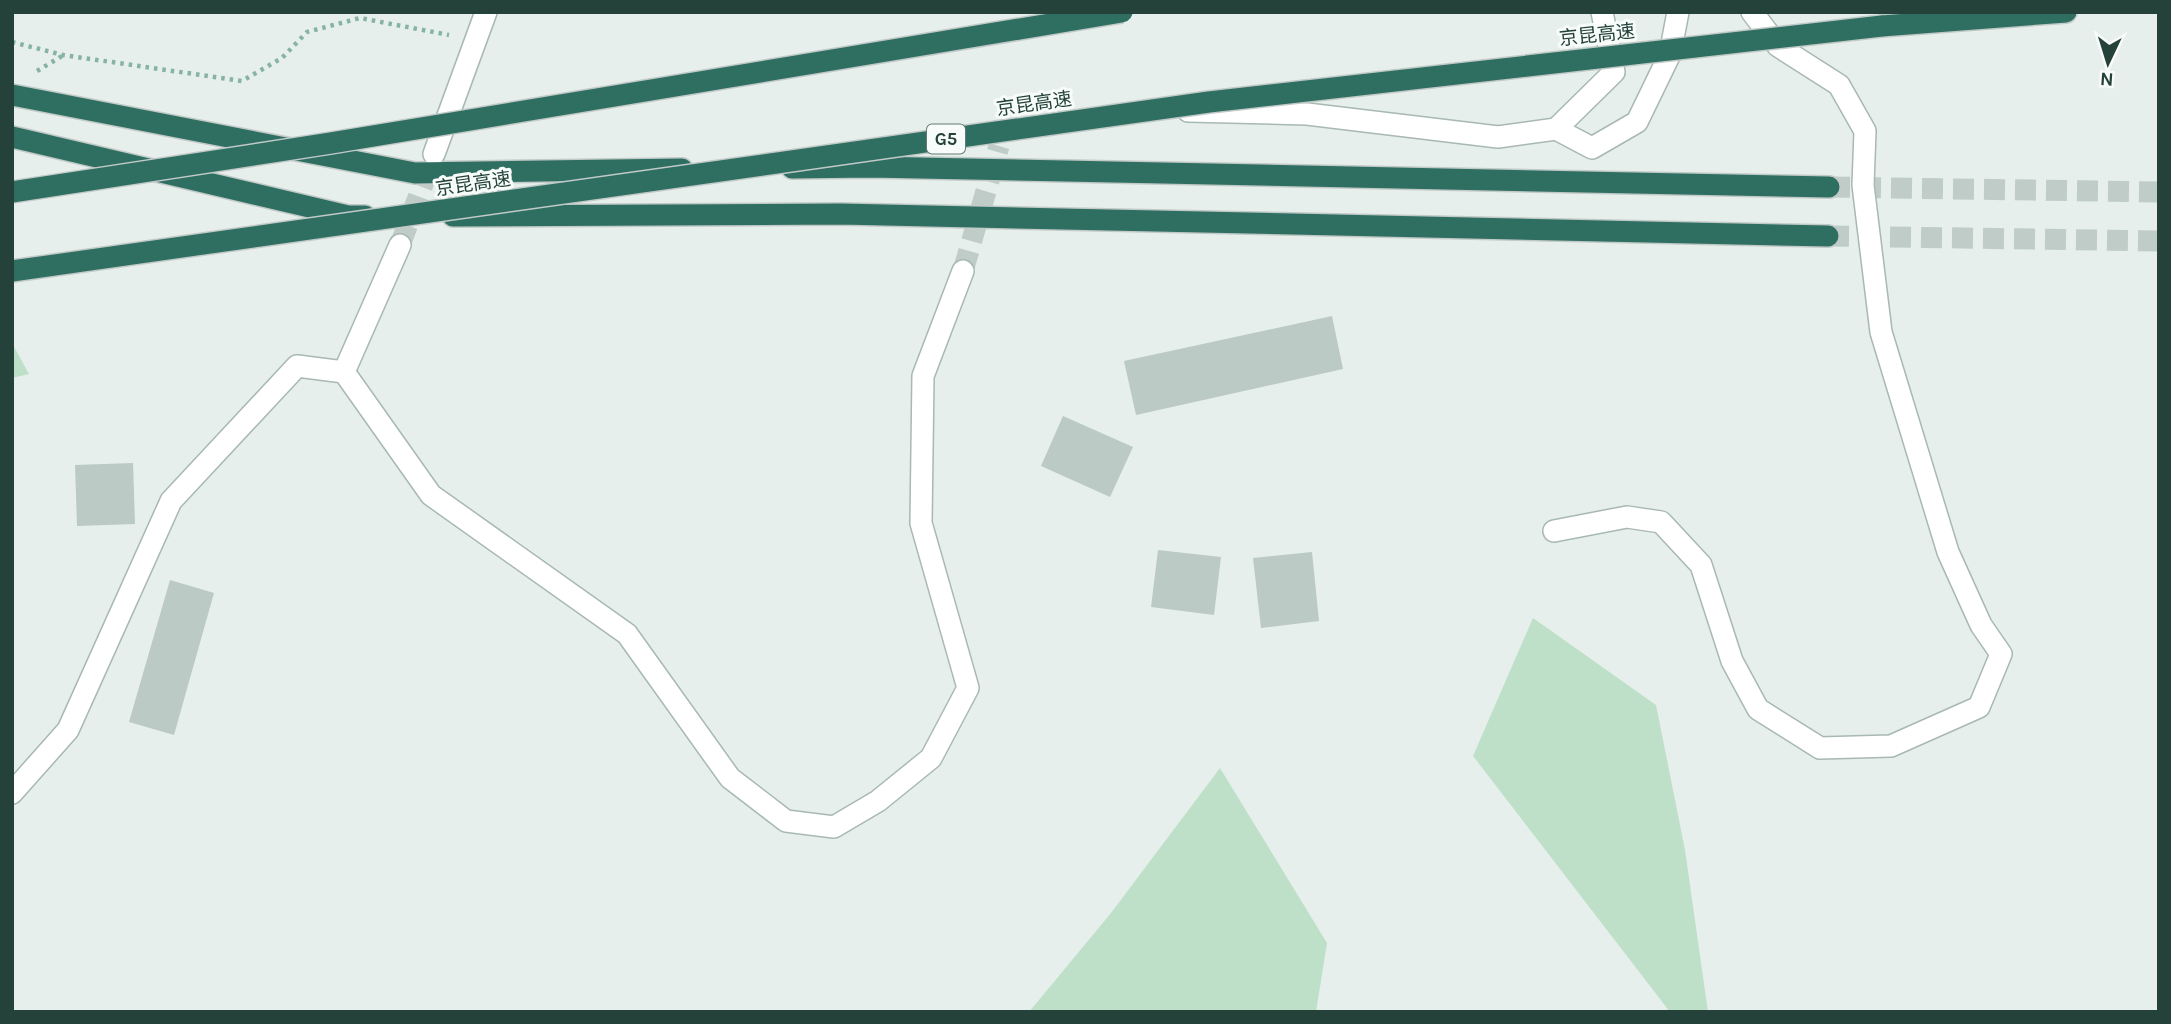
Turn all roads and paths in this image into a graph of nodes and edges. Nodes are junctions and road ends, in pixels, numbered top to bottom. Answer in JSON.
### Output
{"nodes":[{"id":1,"x":486,"y":12,"type":"edge"},
{"id":2,"x":1122,"y":12,"type":"edge"},
{"id":3,"x":1602,"y":12,"type":"edge"},
{"id":4,"x":1678,"y":12,"type":"edge"},
{"id":5,"x":1752,"y":12,"type":"edge"},
{"id":6,"x":2066,"y":12,"type":"edge"},
{"id":7,"x":476,"y":41,"type":"junction"},
{"id":8,"x":12,"y":42,"type":"edge"},
{"id":9,"x":12,"y":95,"type":"edge"},
{"id":10,"x":1556,"y":129,"type":"junction"},
{"id":11,"x":12,"y":137,"type":"edge"},
{"id":12,"x":999,"y":146,"type":"tunnel mouth"},
{"id":13,"x":434,"y":154,"type":"tunnel mouth"},
{"id":14,"x":1829,"y":187,"type":"tunnel mouth"},
{"id":15,"x":12,"y":192,"type":"edge"},
{"id":16,"x":1828,"y":236,"type":"tunnel mouth"},
{"id":17,"x":400,"y":245,"type":"tunnel mouth"},
{"id":18,"x":12,"y":271,"type":"edge"},
{"id":19,"x":963,"y":271,"type":"tunnel mouth"},
{"id":20,"x":344,"y":372,"type":"junction"},
{"id":21,"x":1554,"y":531,"type":"dead end"},
{"id":22,"x":12,"y":793,"type":"edge"}],
"edges":[{"from":1,"to":7,"type":"street"},
{"from":2,"to":15,"type":"highway","bridge":true},
{"from":3,"to":10,"type":"street"},
{"from":4,"to":10,"type":"street"},
{"from":5,"to":21,"type":"street"},
{"from":6,"to":18,"type":"highway","name":"京昆高速","number":"G5","bridge":true},
{"from":7,"to":8,"type":"path"},
{"from":7,"to":13,"type":"street"},
{"from":9,"to":14,"type":"highway"},
{"from":10,"to":12,"type":"street"},
{"from":11,"to":16,"type":"highway"},
{"from":17,"to":20,"type":"street"},
{"from":19,"to":20,"type":"street"},
{"from":20,"to":22,"type":"street"}]}
